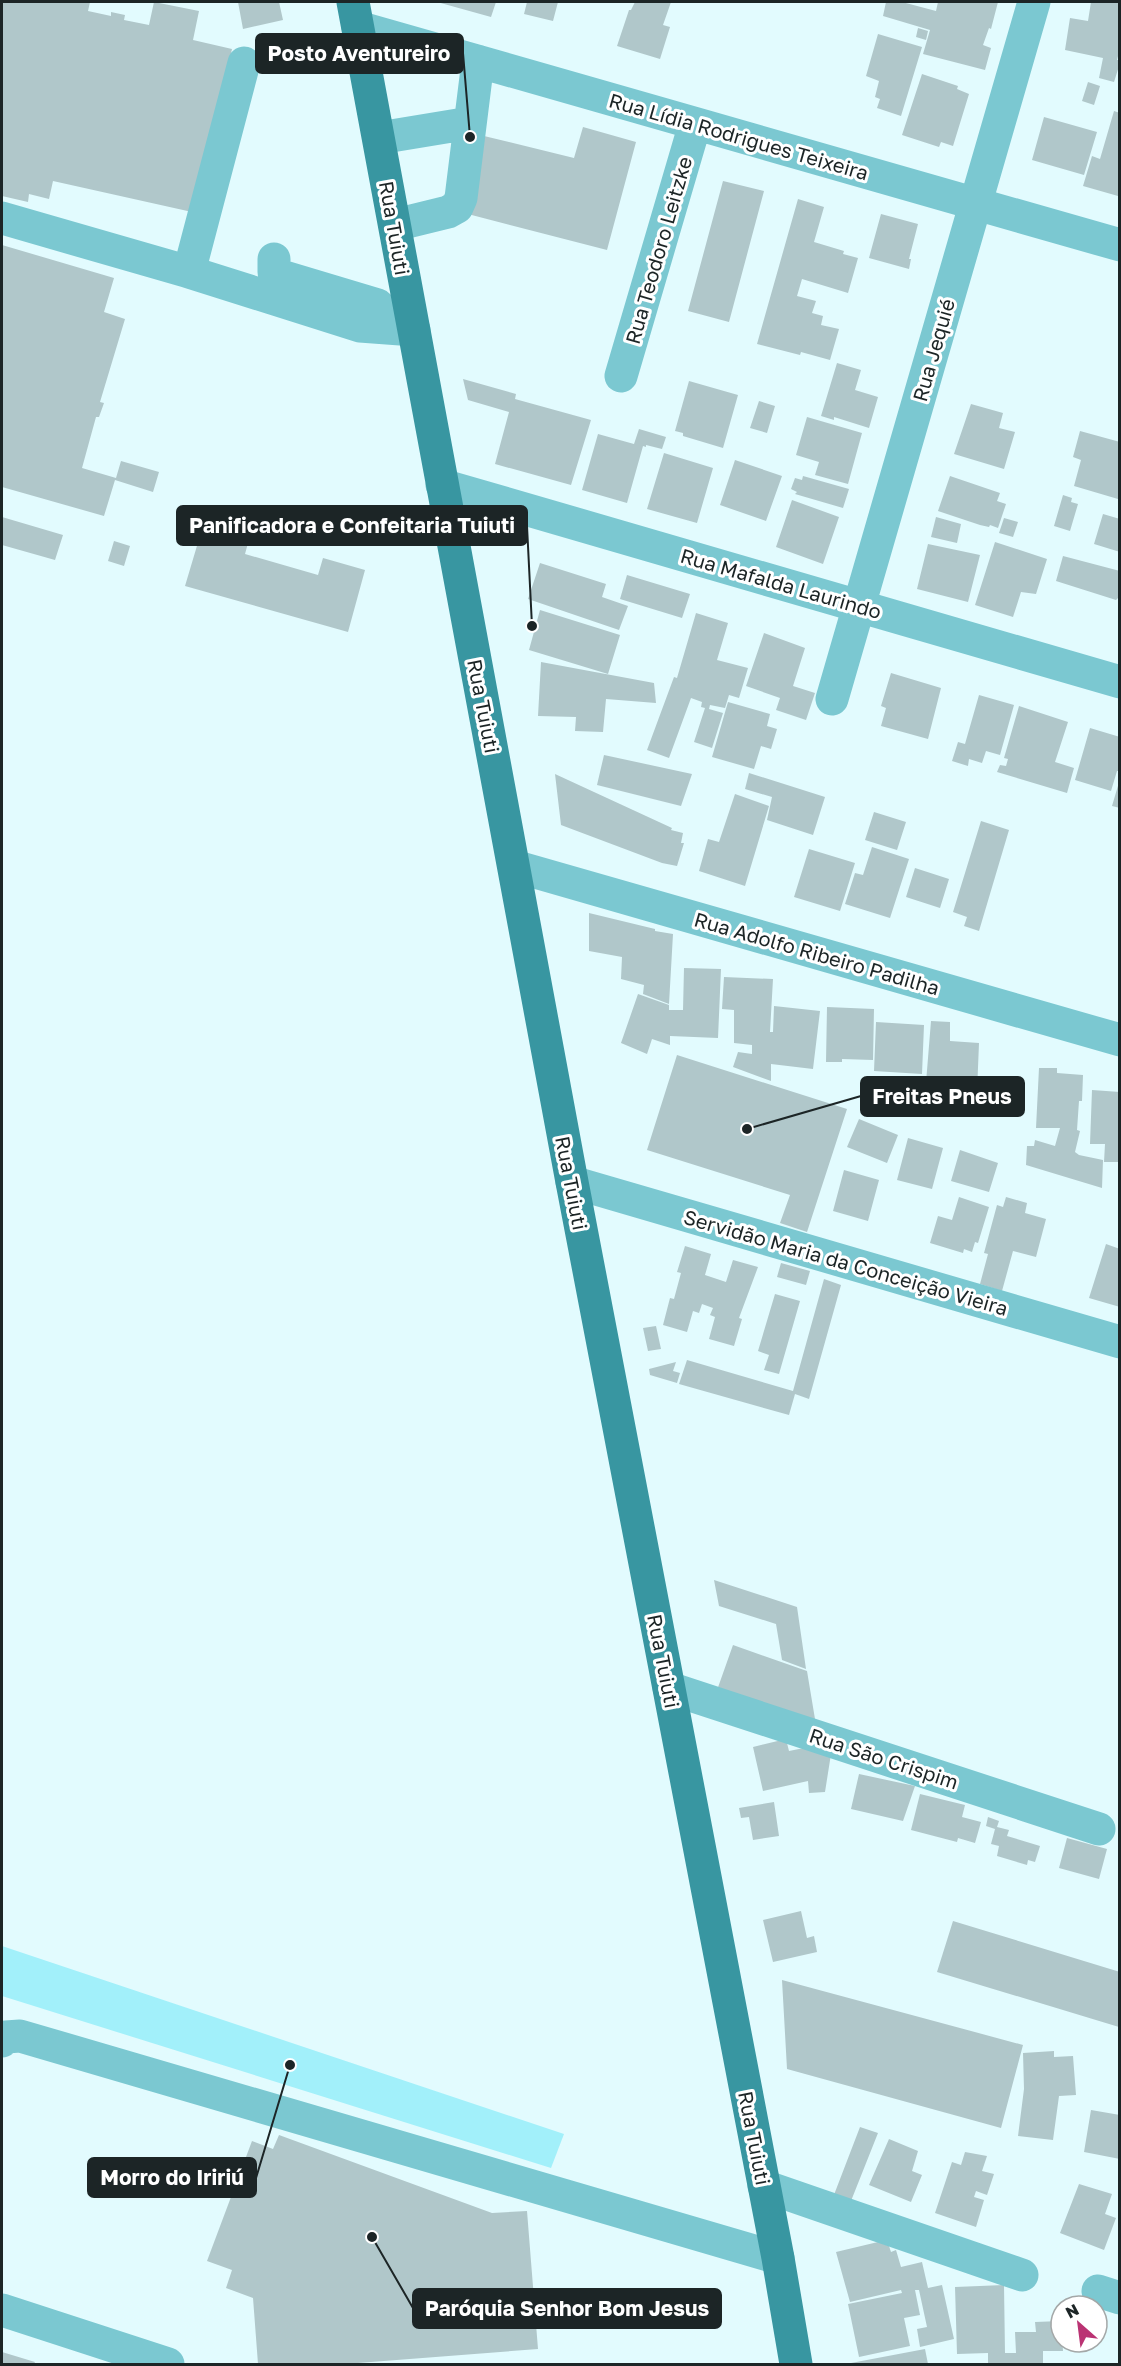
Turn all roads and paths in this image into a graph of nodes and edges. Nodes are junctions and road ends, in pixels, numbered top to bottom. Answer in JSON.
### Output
{"nodes":[{"id":1,"x":1034,"y":2,"type":"edge"},
{"id":2,"x":356,"y":14,"type":"edge"},
{"id":3,"x":478,"y":61,"type":"junction"},
{"id":4,"x":244,"y":63,"type":"dead end"},
{"id":5,"x":470,"y":123,"type":"junction"},
{"id":6,"x":694,"y":124,"type":"junction"},
{"id":7,"x":379,"y":138,"type":"junction"},
{"id":8,"x":976,"y":204,"type":"junction"},
{"id":9,"x":2,"y":218,"type":"edge"},
{"id":10,"x":395,"y":225,"type":"junction"},
{"id":11,"x":1119,"y":245,"type":"edge"},
{"id":12,"x":274,"y":259,"type":"dead end"},
{"id":13,"x":189,"y":272,"type":"junction"},
{"id":14,"x":380,"y":327,"type":"junction"},
{"id":15,"x":414,"y":330,"type":"junction"},
{"id":16,"x":621,"y":376,"type":"dead end"},
{"id":17,"x":442,"y":485,"type":"junction"},
{"id":18,"x":860,"y":605,"type":"junction"},
{"id":19,"x":1119,"y":682,"type":"edge"},
{"id":20,"x":832,"y":699,"type":"dead end"},
{"id":21,"x":514,"y":866,"type":"junction"},
{"id":22,"x":1119,"y":1040,"type":"edge"},
{"id":23,"x":572,"y":1182,"type":"junction"},
{"id":24,"x":1119,"y":1342,"type":"edge"},
{"id":25,"x":669,"y":1688,"type":"junction"},
{"id":26,"x":1099,"y":1828,"type":"dead end"},
{"id":27,"x":2,"y":2041,"type":"edge"},
{"id":28,"x":764,"y":2186,"type":"junction"},
{"id":29,"x":778,"y":2258,"type":"junction"},
{"id":30,"x":1022,"y":2275,"type":"dead end"},
{"id":31,"x":2,"y":2310,"type":"edge"},
{"id":32,"x":168,"y":2364,"type":"edge"},
{"id":33,"x":796,"y":2364,"type":"edge"}],
"edges":[{"from":1,"to":8,"type":"street","name":"Rua Jequié"},
{"from":2,"to":3,"type":"street","name":"Rua Lídia Rodrigues Teixeira"},
{"from":2,"to":7,"type":"main road","name":"Rua Tuiuti"},
{"from":3,"to":5,"type":"street"},
{"from":3,"to":6,"type":"street","name":"Rua Lídia Rodrigues Teixeira"},
{"from":4,"to":13,"type":"street"},
{"from":5,"to":7,"type":"street"},
{"from":5,"to":10,"type":"street"},
{"from":6,"to":8,"type":"street","name":"Rua Lídia Rodrigues Teixeira"},
{"from":6,"to":16,"type":"street","name":"Rua Teodoro Leitzke"},
{"from":7,"to":10,"type":"main road","name":"Rua Tuiuti"},
{"from":8,"to":11,"type":"street","name":"Rua Lídia Rodrigues Teixeira"},
{"from":8,"to":18,"type":"street","name":"Rua Jequié"},
{"from":9,"to":13,"type":"street"},
{"from":10,"to":15,"type":"main road","name":"Rua Tuiuti"},
{"from":12,"to":14,"type":"street"},
{"from":13,"to":14,"type":"street"},
{"from":14,"to":15,"type":"street"},
{"from":15,"to":17,"type":"main road","name":"Rua Tuiuti"},
{"from":17,"to":18,"type":"street","name":"Rua Mafalda Laurindo"},
{"from":17,"to":21,"type":"main road","name":"Rua Tuiuti"},
{"from":18,"to":19,"type":"street","name":"Rua Mafalda Laurindo"},
{"from":18,"to":20,"type":"street","name":"Rua Jequié"},
{"from":21,"to":22,"type":"street","name":"Rua Adolfo Ribeiro Padilha"},
{"from":21,"to":23,"type":"main road","name":"Rua Tuiuti"},
{"from":23,"to":24,"type":"street","name":"Servidão Maria da Conceição Vieira"},
{"from":23,"to":25,"type":"main road","name":"Rua Tuiuti"},
{"from":25,"to":26,"type":"street","name":"Rua São Crispim"},
{"from":25,"to":28,"type":"main road","name":"Rua Tuiuti"},
{"from":27,"to":29,"type":"street"},
{"from":28,"to":29,"type":"main road","name":"Rua Tuiuti"},
{"from":28,"to":30,"type":"street"},
{"from":29,"to":33,"type":"main road","name":"Rua Tuiuti"},
{"from":31,"to":32,"type":"street"}]}
